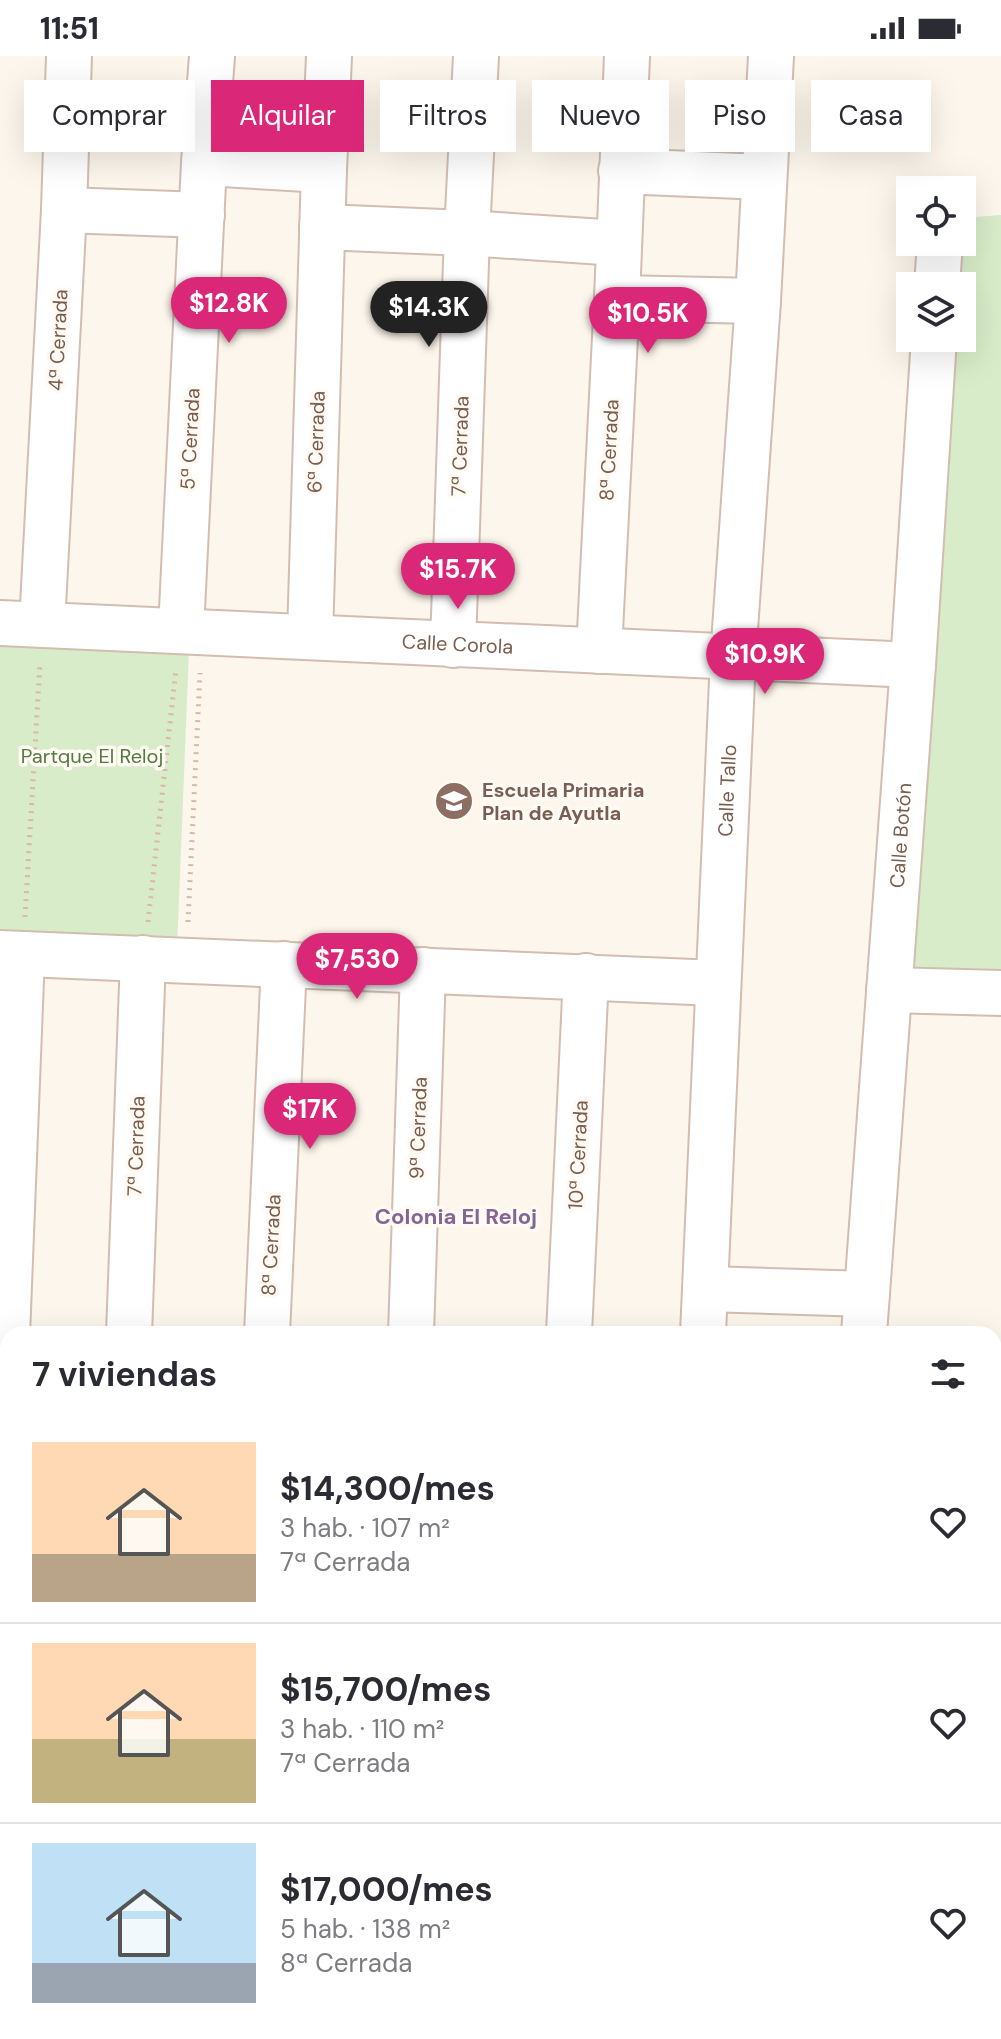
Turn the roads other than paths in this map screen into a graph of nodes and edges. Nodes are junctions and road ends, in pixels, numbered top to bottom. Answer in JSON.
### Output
{"nodes":[{"id":1,"x":69,"y":56,"type":"edge"},
{"id":2,"x":212,"y":56,"type":"edge"},
{"id":3,"x":329,"y":56,"type":"edge"},
{"id":4,"x":476,"y":56,"type":"edge"},
{"id":5,"x":627,"y":56,"type":"edge"},
{"id":6,"x":771,"y":56,"type":"edge"},
{"id":7,"x":204,"y":163,"type":"junction"},
{"id":8,"x":324,"y":170,"type":"junction"},
{"id":9,"x":621,"y":171,"type":"junction"},
{"id":10,"x":764,"y":177,"type":"junction"},
{"id":11,"x":64,"y":210,"type":"junction"},
{"id":12,"x":202,"y":215,"type":"junction"},
{"id":13,"x":322,"y":227,"type":"junction"},
{"id":14,"x":467,"y":233,"type":"junction"},
{"id":15,"x":619,"y":243,"type":"junction"},
{"id":16,"x":617,"y":298,"type":"junction"},
{"id":17,"x":758,"y":301,"type":"junction"},
{"id":18,"x":933,"y":352,"type":"edge"},
{"id":19,"x":21,"y":624,"type":"edge"},
{"id":20,"x":191,"y":631,"type":"junction"},
{"id":21,"x":310,"y":637,"type":"junction"},
{"id":22,"x":453,"y":645,"type":"junction"},
{"id":23,"x":599,"y":651,"type":"junction"},
{"id":24,"x":733,"y":658,"type":"junction"},
{"id":25,"x":913,"y":665,"type":"junction"},
{"id":26,"x":11,"y":953,"type":"edge"},
{"id":27,"x":143,"y":958,"type":"junction"},
{"id":28,"x":284,"y":964,"type":"junction"},
{"id":29,"x":423,"y":970,"type":"junction"},
{"id":30,"x":586,"y":976,"type":"junction"},
{"id":31,"x":717,"y":983,"type":"junction"},
{"id":32,"x":889,"y":990,"type":"junction"},
{"id":33,"x":1001,"y":993,"type":"edge"},
{"id":34,"x":706,"y":1289,"type":"junction"},
{"id":35,"x":865,"y":1314,"type":"edge"},
{"id":36,"x":4,"y":1326,"type":"edge"},
{"id":37,"x":129,"y":1326,"type":"edge"},
{"id":38,"x":267,"y":1326,"type":"edge"},
{"id":39,"x":411,"y":1326,"type":"edge"},
{"id":40,"x":569,"y":1326,"type":"edge"},
{"id":41,"x":704,"y":1326,"type":"edge"}],
"edges":[{"from":1,"to":11,"type":"street","name":"4ª Cerrada"},
{"from":2,"to":7,"type":"street","name":"5ª Cerrada"},
{"from":3,"to":8,"type":"street","name":"6ª Cerrada"},
{"from":4,"to":14,"type":"street","name":"7ª Cerrada"},
{"from":5,"to":9,"type":"street","name":"8ª Cerrada"},
{"from":6,"to":10,"type":"street","name":"Calle Tallo"},
{"from":7,"to":8,"type":"street"},
{"from":7,"to":12,"type":"street","name":"5ª Cerrada"},
{"from":8,"to":13,"type":"street","name":"6ª Cerrada"},
{"from":9,"to":10,"type":"street"},
{"from":9,"to":15,"type":"street","name":"8ª Cerrada"},
{"from":10,"to":17,"type":"street","name":"Calle Tallo"},
{"from":11,"to":12,"type":"street"},
{"from":11,"to":19,"type":"street","name":"4ª Cerrada"},
{"from":12,"to":20,"type":"street","name":"5ª Cerrada"},
{"from":13,"to":14,"type":"street"},
{"from":13,"to":21,"type":"street","name":"6ª Cerrada"},
{"from":14,"to":15,"type":"street"},
{"from":14,"to":22,"type":"street","name":"7ª Cerrada"},
{"from":15,"to":16,"type":"street","name":"8ª Cerrada"},
{"from":16,"to":17,"type":"street"},
{"from":16,"to":23,"type":"street","name":"8ª Cerrada"},
{"from":17,"to":24,"type":"street","name":"Calle Tallo"},
{"from":18,"to":25,"type":"street","name":"Calle Botón"},
{"from":19,"to":20,"type":"street","name":"Calle Corola"},
{"from":20,"to":21,"type":"street","name":"Calle Corola"},
{"from":21,"to":22,"type":"street","name":"Calle Corola"},
{"from":22,"to":23,"type":"street","name":"Calle Corola"},
{"from":23,"to":24,"type":"street","name":"Calle Corola"},
{"from":24,"to":25,"type":"street","name":"Calle Corola"},
{"from":24,"to":31,"type":"street","name":"Calle Tallo"},
{"from":25,"to":32,"type":"street","name":"Calle Botón"},
{"from":26,"to":27,"type":"street"},
{"from":26,"to":36,"type":"street"},
{"from":27,"to":28,"type":"street"},
{"from":27,"to":37,"type":"street","name":"7ª Cerrada"},
{"from":28,"to":29,"type":"street"},
{"from":28,"to":38,"type":"street","name":"8ª Cerrada"},
{"from":29,"to":30,"type":"street"},
{"from":29,"to":39,"type":"street","name":"9ª Cerrada"},
{"from":30,"to":31,"type":"street"},
{"from":30,"to":40,"type":"street","name":"10ª Cerrada"},
{"from":31,"to":34,"type":"street","name":"Calle Tallo"},
{"from":32,"to":33,"type":"street"},
{"from":32,"to":35,"type":"street","name":"Calle Botón"},
{"from":34,"to":35,"type":"street"},
{"from":34,"to":41,"type":"street","name":"Calle Tallo"}]}
